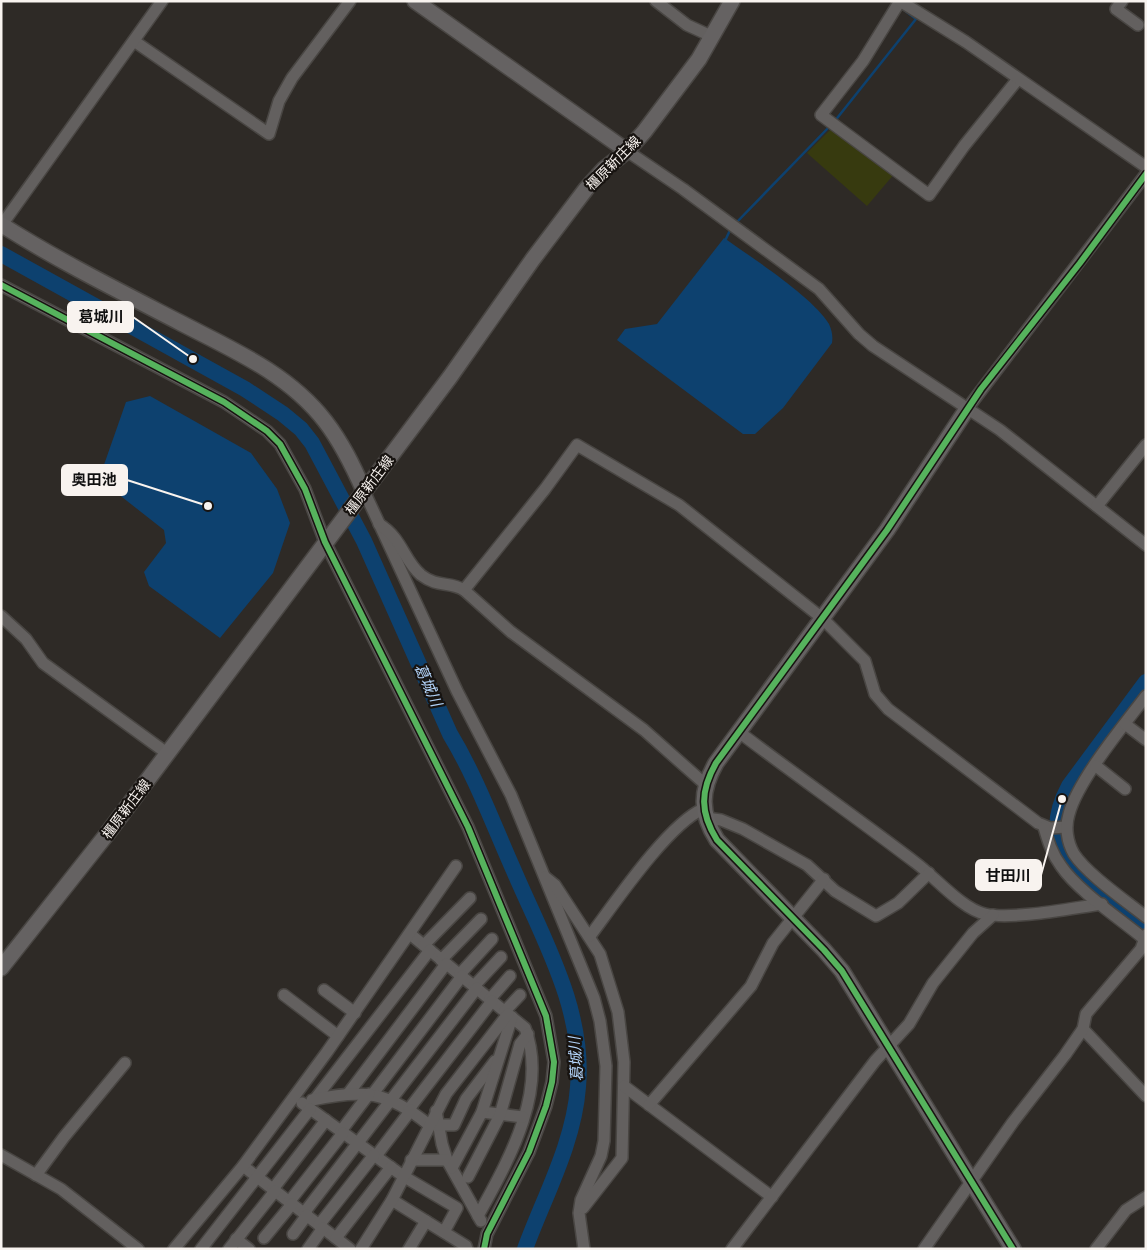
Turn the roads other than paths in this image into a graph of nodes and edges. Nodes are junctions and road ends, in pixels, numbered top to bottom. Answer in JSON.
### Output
{"nodes":[{"id":1,"x":162,"y":1,"type":"edge"},
{"id":2,"x":350,"y":1,"type":"edge"},
{"id":3,"x":415,"y":1,"type":"edge"},
{"id":4,"x":656,"y":1,"type":"edge"},
{"id":5,"x":732,"y":1,"type":"edge"},
{"id":6,"x":1122,"y":1,"type":"edge"},
{"id":7,"x":903,"y":3,"type":"edge"},
{"id":8,"x":1138,"y":26,"type":"dead end"},
{"id":9,"x":711,"y":36,"type":"junction"},
{"id":10,"x":134,"y":41,"type":"junction"},
{"id":11,"x":1018,"y":80,"type":"junction"},
{"id":12,"x":627,"y":152,"type":"junction"},
{"id":13,"x":1146,"y":168,"type":"edge"},
{"id":14,"x":1146,"y":174,"type":"edge"},
{"id":15,"x":2,"y":225,"type":"edge"},
{"id":16,"x":1,"y":285,"type":"edge"},
{"id":17,"x":967,"y":409,"type":"junction"},
{"id":18,"x":1146,"y":445,"type":"edge"},
{"id":19,"x":362,"y":493,"type":"junction"},
{"id":20,"x":1097,"y":506,"type":"junction"},
{"id":21,"x":378,"y":523,"type":"junction"},
{"id":22,"x":329,"y":537,"type":"junction"},
{"id":23,"x":1143,"y":538,"type":"edge"},
{"id":24,"x":464,"y":590,"type":"junction"},
{"id":25,"x":1,"y":616,"type":"edge"},
{"id":26,"x":822,"y":618,"type":"junction"},
{"id":27,"x":1144,"y":701,"type":"edge"},
{"id":28,"x":1125,"y":724,"type":"junction"},
{"id":29,"x":739,"y":732,"type":"junction"},
{"id":30,"x":1146,"y":740,"type":"edge"},
{"id":31,"x":168,"y":754,"type":"junction"},
{"id":32,"x":1096,"y":766,"type":"junction"},
{"id":33,"x":706,"y":785,"type":"junction"},
{"id":34,"x":1125,"y":789,"type":"dead end"},
{"id":35,"x":704,"y":813,"type":"junction"},
{"id":36,"x":1056,"y":827,"type":"junction"},
{"id":37,"x":456,"y":866,"type":"dead end"},
{"id":38,"x":929,"y":874,"type":"junction"},
{"id":39,"x":543,"y":876,"type":"junction"},
{"id":40,"x":824,"y":879,"type":"junction"},
{"id":41,"x":470,"y":898,"type":"dead end"},
{"id":42,"x":1102,"y":904,"type":"junction"},
{"id":43,"x":993,"y":915,"type":"junction"},
{"id":44,"x":1146,"y":917,"type":"edge"},
{"id":45,"x":481,"y":918,"type":"dead end"},
{"id":46,"x":792,"y":918,"type":"junction"},
{"id":47,"x":410,"y":934,"type":"junction"},
{"id":48,"x":590,"y":936,"type":"junction"},
{"id":49,"x":1145,"y":936,"type":"edge"},
{"id":50,"x":492,"y":939,"type":"dead end"},
{"id":51,"x":427,"y":948,"type":"junction"},
{"id":52,"x":501,"y":957,"type":"dead end"},
{"id":53,"x":444,"y":962,"type":"junction"},
{"id":54,"x":1,"y":968,"type":"edge"},
{"id":55,"x":461,"y":975,"type":"junction"},
{"id":56,"x":510,"y":976,"type":"dead end"},
{"id":57,"x":476,"y":987,"type":"junction"},
{"id":58,"x":324,"y":990,"type":"dead end"},
{"id":59,"x":284,"y":995,"type":"dead end"},
{"id":60,"x":520,"y":995,"type":"dead end"},
{"id":61,"x":491,"y":1000,"type":"junction"},
{"id":62,"x":388,"y":1004,"type":"junction"},
{"id":63,"x":355,"y":1013,"type":"junction"},
{"id":64,"x":508,"y":1014,"type":"junction"},
{"id":65,"x":405,"y":1018,"type":"junction"},
{"id":66,"x":1083,"y":1029,"type":"junction"},
{"id":67,"x":528,"y":1034,"type":"junction"},
{"id":68,"x":338,"y":1036,"type":"junction"},
{"id":69,"x":413,"y":1040,"type":"junction"},
{"id":70,"x":889,"y":1044,"type":"junction"},
{"id":71,"x":428,"y":1052,"type":"junction"},
{"id":72,"x":500,"y":1055,"type":"junction"},
{"id":73,"x":124,"y":1063,"type":"dead end"},
{"id":74,"x":624,"y":1086,"type":"junction"},
{"id":75,"x":348,"y":1094,"type":"junction"},
{"id":76,"x":370,"y":1095,"type":"junction"},
{"id":77,"x":1146,"y":1096,"type":"edge"},
{"id":78,"x":392,"y":1100,"type":"junction"},
{"id":79,"x":309,"y":1104,"type":"junction"},
{"id":80,"x":649,"y":1105,"type":"junction"},
{"id":81,"x":286,"y":1106,"type":"junction"},
{"id":82,"x":410,"y":1109,"type":"junction"},
{"id":83,"x":460,"y":1112,"type":"junction"},
{"id":84,"x":500,"y":1115,"type":"junction"},
{"id":85,"x":480,"y":1116,"type":"junction"},
{"id":86,"x":523,"y":1117,"type":"junction"},
{"id":87,"x":326,"y":1120,"type":"junction"},
{"id":88,"x":434,"y":1125,"type":"junction"},
{"id":89,"x":342,"y":1132,"type":"junction"},
{"id":90,"x":358,"y":1143,"type":"junction"},
{"id":91,"x":1,"y":1155,"type":"edge"},
{"id":92,"x":375,"y":1155,"type":"junction"},
{"id":93,"x":411,"y":1160,"type":"junction"},
{"id":94,"x":450,"y":1164,"type":"junction"},
{"id":95,"x":243,"y":1166,"type":"junction"},
{"id":96,"x":391,"y":1167,"type":"junction"},
{"id":97,"x":36,"y":1176,"type":"junction"},
{"id":98,"x":404,"y":1176,"type":"junction"},
{"id":99,"x":468,"y":1177,"type":"dead end"},
{"id":100,"x":258,"y":1178,"type":"junction"},
{"id":101,"x":972,"y":1181,"type":"junction"},
{"id":102,"x":274,"y":1190,"type":"junction"},
{"id":103,"x":1146,"y":1197,"type":"edge"},
{"id":104,"x":772,"y":1198,"type":"junction"},
{"id":105,"x":392,"y":1200,"type":"junction"},
{"id":106,"x":290,"y":1202,"type":"junction"},
{"id":107,"x":305,"y":1214,"type":"junction"},
{"id":108,"x":579,"y":1214,"type":"junction"},
{"id":109,"x":478,"y":1216,"type":"junction"},
{"id":110,"x":426,"y":1221,"type":"junction"},
{"id":111,"x":321,"y":1226,"type":"junction"},
{"id":112,"x":444,"y":1232,"type":"junction"},
{"id":113,"x":292,"y":1234,"type":"dead end"},
{"id":114,"x":487,"y":1234,"type":"junction"},
{"id":115,"x":183,"y":1237,"type":"junction"},
{"id":116,"x":264,"y":1238,"type":"dead end"},
{"id":117,"x":236,"y":1239,"type":"junction"},
{"id":118,"x":336,"y":1242,"type":"edge"},
{"id":119,"x":455,"y":1245,"type":"edge"},
{"id":120,"x":138,"y":1249,"type":"edge"},
{"id":121,"x":174,"y":1249,"type":"edge"},
{"id":122,"x":200,"y":1249,"type":"edge"},
{"id":123,"x":229,"y":1249,"type":"edge"},
{"id":124,"x":249,"y":1249,"type":"edge"},
{"id":125,"x":308,"y":1249,"type":"edge"},
{"id":126,"x":350,"y":1249,"type":"edge"},
{"id":127,"x":361,"y":1249,"type":"edge"},
{"id":128,"x":409,"y":1249,"type":"edge"},
{"id":129,"x":467,"y":1249,"type":"edge"},
{"id":130,"x":484,"y":1249,"type":"edge"},
{"id":131,"x":584,"y":1249,"type":"edge"},
{"id":132,"x":732,"y":1249,"type":"edge"},
{"id":133,"x":924,"y":1249,"type":"edge"},
{"id":134,"x":1013,"y":1249,"type":"edge"},
{"id":135,"x":1096,"y":1249,"type":"edge"}],
"edges":[{"from":1,"to":10,"type":"street"},
{"from":2,"to":10,"type":"street"},
{"from":3,"to":12,"type":"street"},
{"from":4,"to":9,"type":"street"},
{"from":5,"to":9,"type":"street","name":"橿原新庄線"},
{"from":6,"to":8,"type":"street"},
{"from":7,"to":11,"type":"street"},
{"from":7,"to":11,"type":"street"},
{"from":9,"to":12,"type":"street","name":"橿原新庄線"},
{"from":10,"to":15,"type":"street"},
{"from":11,"to":13,"type":"street"},
{"from":12,"to":17,"type":"street"},
{"from":12,"to":19,"type":"street","name":"橿原新庄線"},
{"from":14,"to":17,"type":"street"},
{"from":15,"to":19,"type":"street"},
{"from":16,"to":22,"type":"street"},
{"from":17,"to":20,"type":"street"},
{"from":17,"to":26,"type":"street"},
{"from":18,"to":20,"type":"street"},
{"from":19,"to":21,"type":"street"},
{"from":19,"to":22,"type":"street","name":"橿原新庄線"},
{"from":20,"to":23,"type":"street"},
{"from":21,"to":24,"type":"street"},
{"from":21,"to":39,"type":"street"},
{"from":22,"to":31,"type":"street","name":"橿原新庄線"},
{"from":22,"to":114,"type":"street"},
{"from":24,"to":26,"type":"street"},
{"from":24,"to":33,"type":"street"},
{"from":25,"to":31,"type":"street"},
{"from":26,"to":29,"type":"street"},
{"from":26,"to":36,"type":"street"},
{"from":27,"to":28,"type":"street"},
{"from":28,"to":30,"type":"street"},
{"from":28,"to":32,"type":"street"},
{"from":29,"to":33,"type":"street"},
{"from":29,"to":38,"type":"street"},
{"from":31,"to":54,"type":"street","name":"橿原新庄線"},
{"from":32,"to":34,"type":"street"},
{"from":32,"to":36,"type":"street"},
{"from":33,"to":35,"type":"street"},
{"from":35,"to":40,"type":"street"},
{"from":35,"to":46,"type":"street"},
{"from":35,"to":48,"type":"street"},
{"from":36,"to":42,"type":"street"},
{"from":36,"to":44,"type":"street"},
{"from":37,"to":47,"type":"street"},
{"from":38,"to":40,"type":"street"},
{"from":38,"to":43,"type":"street"},
{"from":39,"to":48,"type":"street"},
{"from":39,"to":108,"type":"street"},
{"from":40,"to":46,"type":"street"},
{"from":41,"to":51,"type":"street"},
{"from":42,"to":43,"type":"street"},
{"from":42,"to":49,"type":"street"},
{"from":43,"to":70,"type":"street"},
{"from":45,"to":53,"type":"street"},
{"from":46,"to":70,"type":"street"},
{"from":46,"to":80,"type":"street"},
{"from":47,"to":51,"type":"street"},
{"from":47,"to":63,"type":"street"},
{"from":48,"to":74,"type":"street"},
{"from":49,"to":66,"type":"street"},
{"from":50,"to":55,"type":"street"},
{"from":51,"to":53,"type":"street"},
{"from":51,"to":62,"type":"street"},
{"from":52,"to":57,"type":"street"},
{"from":53,"to":55,"type":"street"},
{"from":53,"to":65,"type":"street"},
{"from":55,"to":57,"type":"street"},
{"from":55,"to":69,"type":"street"},
{"from":56,"to":61,"type":"street"},
{"from":57,"to":61,"type":"street"},
{"from":57,"to":71,"type":"street"},
{"from":58,"to":63,"type":"street"},
{"from":59,"to":68,"type":"street"},
{"from":60,"to":64,"type":"street"},
{"from":61,"to":64,"type":"street"},
{"from":61,"to":82,"type":"street"},
{"from":62,"to":65,"type":"street"},
{"from":62,"to":79,"type":"street"},
{"from":63,"to":68,"type":"street"},
{"from":64,"to":67,"type":"street"},
{"from":64,"to":72,"type":"street"},
{"from":64,"to":88,"type":"street"},
{"from":65,"to":75,"type":"street"},
{"from":66,"to":77,"type":"street"},
{"from":66,"to":101,"type":"street"},
{"from":67,"to":84,"type":"street"},
{"from":67,"to":86,"type":"street"},
{"from":68,"to":81,"type":"street"},
{"from":69,"to":71,"type":"street"},
{"from":69,"to":76,"type":"street"},
{"from":70,"to":101,"type":"street"},
{"from":70,"to":104,"type":"street"},
{"from":71,"to":78,"type":"street"},
{"from":72,"to":83,"type":"street"},
{"from":72,"to":85,"type":"street"},
{"from":73,"to":97,"type":"street"},
{"from":74,"to":80,"type":"street"},
{"from":74,"to":108,"type":"street"},
{"from":75,"to":76,"type":"street"},
{"from":75,"to":79,"type":"street"},
{"from":76,"to":78,"type":"street"},
{"from":76,"to":89,"type":"street"},
{"from":78,"to":82,"type":"street"},
{"from":78,"to":90,"type":"street"},
{"from":79,"to":81,"type":"street"},
{"from":79,"to":87,"type":"street"},
{"from":79,"to":100,"type":"street"},
{"from":80,"to":104,"type":"street"},
{"from":81,"to":95,"type":"street"},
{"from":82,"to":88,"type":"street"},
{"from":82,"to":92,"type":"street"},
{"from":83,"to":85,"type":"street"},
{"from":83,"to":88,"type":"street"},
{"from":84,"to":85,"type":"street"},
{"from":84,"to":86,"type":"street"},
{"from":84,"to":99,"type":"street"},
{"from":85,"to":94,"type":"street"},
{"from":86,"to":109,"type":"street"},
{"from":87,"to":89,"type":"street"},
{"from":87,"to":102,"type":"street"},
{"from":88,"to":93,"type":"street"},
{"from":88,"to":94,"type":"street"},
{"from":89,"to":90,"type":"street"},
{"from":89,"to":106,"type":"street"},
{"from":90,"to":92,"type":"street"},
{"from":90,"to":107,"type":"street"},
{"from":91,"to":97,"type":"street"},
{"from":92,"to":96,"type":"street"},
{"from":92,"to":111,"type":"street"},
{"from":93,"to":94,"type":"street"},
{"from":93,"to":98,"type":"street"},
{"from":94,"to":109,"type":"street"},
{"from":95,"to":100,"type":"street"},
{"from":95,"to":115,"type":"street"},
{"from":96,"to":98,"type":"street"},
{"from":96,"to":118,"type":"street"},
{"from":97,"to":120,"type":"street"},
{"from":98,"to":105,"type":"street"},
{"from":98,"to":112,"type":"street"},
{"from":100,"to":102,"type":"street"},
{"from":100,"to":122,"type":"street"},
{"from":101,"to":133,"type":"street"},
{"from":101,"to":134,"type":"street"},
{"from":102,"to":106,"type":"street"},
{"from":102,"to":117,"type":"street"},
{"from":103,"to":135,"type":"street"},
{"from":104,"to":132,"type":"street"},
{"from":105,"to":110,"type":"street"},
{"from":105,"to":127,"type":"street"},
{"from":106,"to":107,"type":"street"},
{"from":106,"to":116,"type":"street"},
{"from":107,"to":111,"type":"street"},
{"from":107,"to":113,"type":"street"},
{"from":108,"to":131,"type":"street"},
{"from":109,"to":114,"type":"street"},
{"from":110,"to":112,"type":"street"},
{"from":110,"to":128,"type":"street"},
{"from":111,"to":118,"type":"street"},
{"from":111,"to":125,"type":"street"},
{"from":112,"to":119,"type":"street"},
{"from":114,"to":130,"type":"street"},
{"from":115,"to":121,"type":"street"},
{"from":115,"to":122,"type":"street"},
{"from":117,"to":123,"type":"street"},
{"from":117,"to":124,"type":"street"},
{"from":118,"to":126,"type":"street"},
{"from":119,"to":129,"type":"street"}]}
